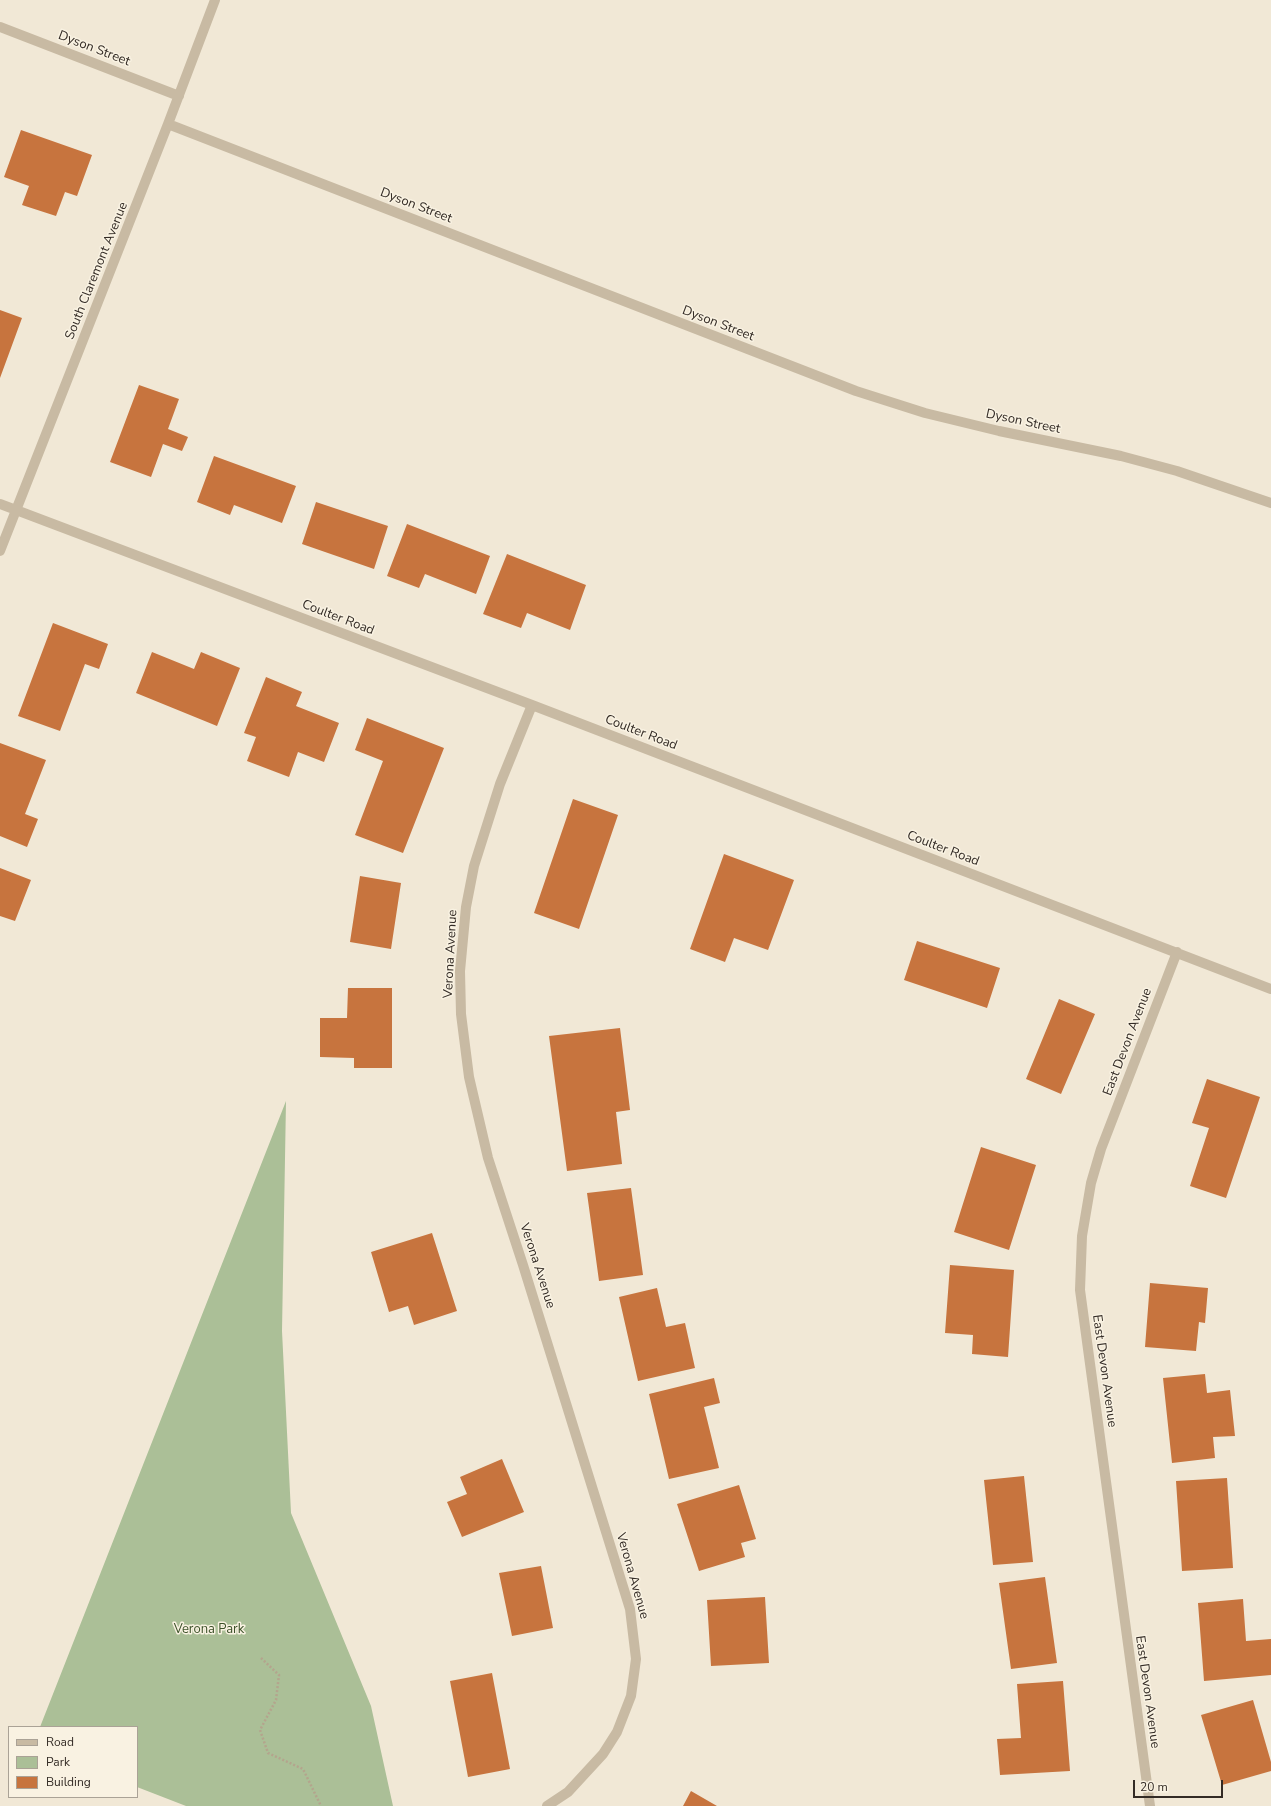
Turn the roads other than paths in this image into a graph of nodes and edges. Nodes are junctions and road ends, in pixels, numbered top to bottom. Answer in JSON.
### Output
{"nodes":[{"id":1,"x":215,"y":0,"type":"edge"},
{"id":2,"x":0,"y":27,"type":"edge"},
{"id":3,"x":179,"y":96,"type":"junction"},
{"id":4,"x":168,"y":124,"type":"junction"},
{"id":5,"x":1271,"y":503,"type":"edge"},
{"id":6,"x":0,"y":504,"type":"edge"},
{"id":7,"x":16,"y":511,"type":"junction"},
{"id":8,"x":0,"y":551,"type":"edge"},
{"id":9,"x":532,"y":705,"type":"junction"},
{"id":10,"x":1177,"y":952,"type":"junction"},
{"id":11,"x":1271,"y":989,"type":"edge"},
{"id":12,"x":547,"y":1806,"type":"edge"},
{"id":13,"x":1150,"y":1806,"type":"edge"}],
"edges":[{"from":1,"to":3,"type":"street","name":"South Claremont Avenue"},
{"from":2,"to":3,"type":"street","name":"Dyson Street"},
{"from":3,"to":4,"type":"street","name":"South Claremont Avenue"},
{"from":4,"to":5,"type":"street","name":"Dyson Street"},
{"from":4,"to":7,"type":"street","name":"South Claremont Avenue"},
{"from":6,"to":7,"type":"street","name":"Coulter Road"},
{"from":7,"to":8,"type":"street","name":"South Claremont Avenue"},
{"from":7,"to":9,"type":"street","name":"Coulter Road"},
{"from":9,"to":10,"type":"street","name":"Coulter Road"},
{"from":9,"to":12,"type":"street","name":"Verona Avenue"},
{"from":10,"to":11,"type":"street","name":"Coulter Road"},
{"from":10,"to":13,"type":"street","name":"East Devon Avenue"}]}
